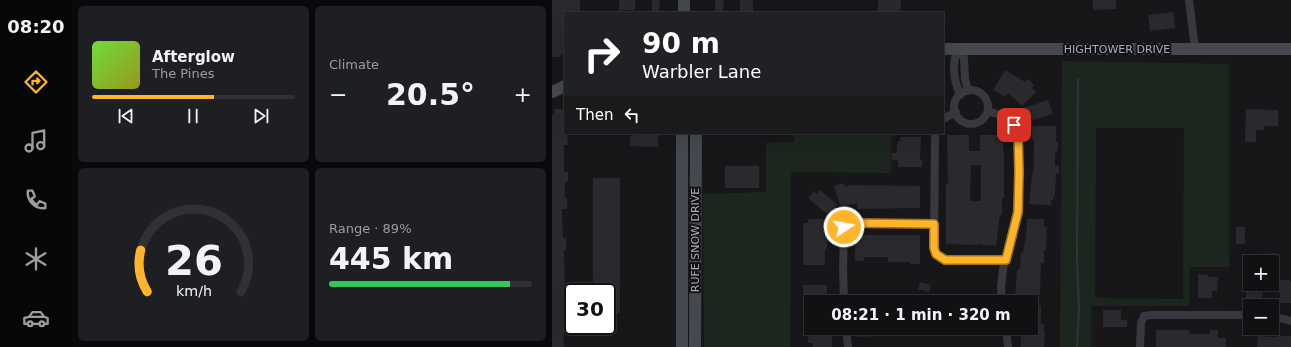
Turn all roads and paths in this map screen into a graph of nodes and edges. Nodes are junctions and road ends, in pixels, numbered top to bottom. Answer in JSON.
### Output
{"nodes":[{"id":1,"x":684,"y":0,"type":"edge"},
{"id":2,"x":1189,"y":0,"type":"edge"},
{"id":3,"x":684,"y":12,"type":"edge"},
{"id":4,"x":944,"y":49,"type":"edge"},
{"id":5,"x":960,"y":49,"type":"junction"},
{"id":6,"x":1195,"y":49,"type":"junction"},
{"id":7,"x":1291,"y":49,"type":"edge"},
{"id":8,"x":564,"y":86,"type":"edge"},
{"id":9,"x":968,"y":91,"type":"junction"},
{"id":10,"x":552,"y":92,"type":"edge"},
{"id":11,"x":960,"y":95,"type":"junction"},
{"id":12,"x":988,"y":111,"type":"junction"},
{"id":13,"x":956,"y":112,"type":"junction"},
{"id":14,"x":944,"y":118,"type":"edge"},
{"id":15,"x":682,"y":134,"type":"edge"},
{"id":16,"x":696,"y":134,"type":"edge"},
{"id":17,"x":935,"y":134,"type":"edge"},
{"id":18,"x":934,"y":224,"type":"junction"},
{"id":19,"x":1006,"y":260,"type":"junction"},
{"id":20,"x":844,"y":295,"type":"edge"},
{"id":21,"x":1002,"y":295,"type":"edge"},
{"id":22,"x":1243,"y":315,"type":"edge"},
{"id":23,"x":1279,"y":318,"type":"edge"},
{"id":24,"x":1291,"y":321,"type":"edge"},
{"id":25,"x":847,"y":335,"type":"edge"},
{"id":26,"x":1007,"y":335,"type":"edge"},
{"id":27,"x":682,"y":347,"type":"edge"},
{"id":28,"x":695,"y":347,"type":"edge"},
{"id":29,"x":848,"y":347,"type":"edge"},
{"id":30,"x":1008,"y":347,"type":"edge"},
{"id":31,"x":1140,"y":347,"type":"edge"}],
"edges":[{"from":1,"to":3,"type":"main road"},
{"from":2,"to":6,"type":"street"},
{"from":4,"to":5,"type":"main road","name":"HIGHTOWER DRIVE"},
{"from":5,"to":6,"type":"main road","name":"HIGHTOWER DRIVE"},
{"from":5,"to":9,"type":"street"},
{"from":5,"to":11,"type":"street"},
{"from":6,"to":7,"type":"main road","name":"HIGHTOWER DRIVE"},
{"from":8,"to":10,"type":"main road"},
{"from":9,"to":11,"type":"street"},
{"from":9,"to":12,"type":"street"},
{"from":11,"to":13,"type":"street"},
{"from":12,"to":13,"type":"street"},
{"from":12,"to":19,"type":"street"},
{"from":13,"to":14,"type":"street"},
{"from":15,"to":27,"type":"main road","name":"RUFE SNOW DRIVE"},
{"from":16,"to":28,"type":"main road","name":"RUFE SNOW DRIVE"},
{"from":17,"to":18,"type":"street"},
{"from":18,"to":19,"type":"street"},
{"from":18,"to":20,"type":"street"},
{"from":19,"to":21,"type":"street"},
{"from":22,"to":31,"type":"street"},
{"from":23,"to":24,"type":"street"},
{"from":25,"to":29,"type":"street"},
{"from":26,"to":30,"type":"street"}]}
